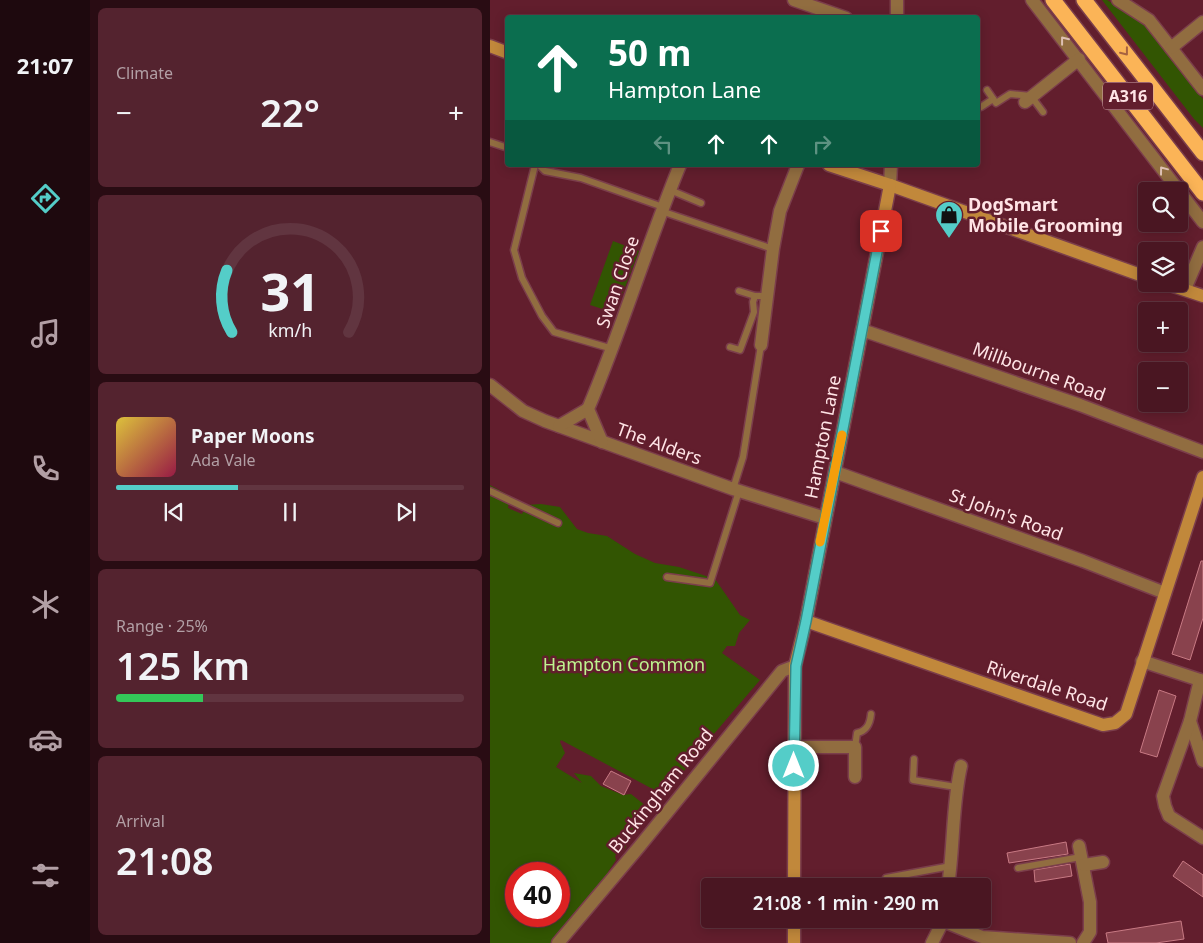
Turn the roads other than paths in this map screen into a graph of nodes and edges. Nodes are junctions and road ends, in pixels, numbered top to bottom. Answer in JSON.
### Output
{"nodes":[{"id":1,"x":794,"y":0,"type":"edge"},
{"id":2,"x":897,"y":0,"type":"edge"},
{"id":3,"x":1032,"y":0,"type":"edge"},
{"id":4,"x":1053,"y":0,"type":"edge"},
{"id":5,"x":1084,"y":0,"type":"edge"},
{"id":6,"x":1118,"y":0,"type":"edge"},
{"id":7,"x":837,"y":15,"type":"edge"},
{"id":8,"x":897,"y":15,"type":"edge"},
{"id":9,"x":1203,"y":22,"type":"edge"},
{"id":10,"x":490,"y":46,"type":"edge"},
{"id":11,"x":1171,"y":48,"type":"junction"},
{"id":12,"x":505,"y":52,"type":"edge"},
{"id":13,"x":1079,"y":59,"type":"junction"},
{"id":14,"x":1203,"y":89,"type":"edge"},
{"id":15,"x":986,"y":90,"type":"dead end"},
{"id":16,"x":993,"y":98,"type":"junction"},
{"id":17,"x":1028,"y":99,"type":"junction"},
{"id":18,"x":982,"y":107,"type":"dead end"},
{"id":19,"x":1043,"y":112,"type":"dead end"},
{"id":20,"x":490,"y":142,"type":"edge"},
{"id":21,"x":505,"y":147,"type":"edge"},
{"id":22,"x":1203,"y":153,"type":"edge"},
{"id":23,"x":535,"y":167,"type":"edge"},
{"id":24,"x":541,"y":167,"type":"edge"},
{"id":25,"x":679,"y":167,"type":"edge"},
{"id":26,"x":797,"y":167,"type":"edge"},
{"id":27,"x":835,"y":167,"type":"edge"},
{"id":28,"x":891,"y":167,"type":"edge"},
{"id":29,"x":890,"y":185,"type":"junction"},
{"id":30,"x":670,"y":190,"type":"junction"},
{"id":31,"x":1203,"y":193,"type":"edge"},
{"id":32,"x":701,"y":203,"type":"dead end"},
{"id":33,"x":662,"y":209,"type":"junction"},
{"id":34,"x":1203,"y":222,"type":"edge"},
{"id":35,"x":1203,"y":247,"type":"edge"},
{"id":36,"x":773,"y":248,"type":"junction"},
{"id":37,"x":1138,"y":274,"type":"edge"},
{"id":38,"x":1188,"y":282,"type":"edge"},
{"id":39,"x":1188,"y":290,"type":"edge"},
{"id":40,"x":739,"y":291,"type":"dead end"},
{"id":41,"x":761,"y":296,"type":"junction"},
{"id":42,"x":1203,"y":296,"type":"edge"},
{"id":43,"x":862,"y":330,"type":"junction"},
{"id":44,"x":761,"y":345,"type":"joint"},
{"id":45,"x":730,"y":347,"type":"dead end"},
{"id":46,"x":613,"y":349,"type":"junction"},
{"id":47,"x":490,"y":385,"type":"edge"},
{"id":48,"x":588,"y":409,"type":"junction"},
{"id":49,"x":559,"y":426,"type":"junction"},
{"id":50,"x":602,"y":442,"type":"junction"},
{"id":51,"x":1203,"y":452,"type":"edge"},
{"id":52,"x":835,"y":472,"type":"junction"},
{"id":53,"x":1203,"y":477,"type":"edge"},
{"id":54,"x":736,"y":490,"type":"junction"},
{"id":55,"x":490,"y":492,"type":"edge"},
{"id":56,"x":825,"y":518,"type":"junction"},
{"id":57,"x":558,"y":523,"type":"dead end"},
{"id":58,"x":667,"y":577,"type":"dead end"},
{"id":59,"x":1165,"y":593,"type":"junction"},
{"id":60,"x":806,"y":621,"type":"junction"},
{"id":61,"x":1142,"y":661,"type":"junction"},
{"id":62,"x":796,"y":666,"type":"junction"},
{"id":63,"x":1202,"y":681,"type":"edge"},
{"id":64,"x":871,"y":714,"type":"dead end"},
{"id":65,"x":1190,"y":721,"type":"junction"},
{"id":66,"x":794,"y":747,"type":"junction"},
{"id":67,"x":855,"y":747,"type":"junction"},
{"id":68,"x":914,"y":759,"type":"dead end"},
{"id":69,"x":1203,"y":761,"type":"edge"},
{"id":70,"x":961,"y":766,"type":"dead end"},
{"id":71,"x":855,"y":777,"type":"dead end"},
{"id":72,"x":956,"y":787,"type":"junction"},
{"id":73,"x":1203,"y":838,"type":"edge"},
{"id":74,"x":1082,"y":856,"type":"junction"},
{"id":75,"x":1103,"y":862,"type":"dead end"},
{"id":76,"x":951,"y":866,"type":"junction"},
{"id":77,"x":1018,"y":868,"type":"dead end"},
{"id":78,"x":794,"y":878,"type":"edge"},
{"id":79,"x":886,"y":878,"type":"edge"},
{"id":80,"x":949,"y":878,"type":"edge"},
{"id":81,"x":794,"y":928,"type":"edge"},
{"id":82,"x":939,"y":928,"type":"edge"},
{"id":83,"x":961,"y":928,"type":"edge"},
{"id":84,"x":1043,"y":942,"type":"edge"},
{"id":85,"x":558,"y":943,"type":"edge"},
{"id":86,"x":794,"y":943,"type":"edge"},
{"id":87,"x":932,"y":943,"type":"edge"},
{"id":88,"x":1070,"y":943,"type":"edge"},
{"id":89,"x":1083,"y":943,"type":"edge"}],
"edges":[{"from":1,"to":7,"type":"street"},
{"from":2,"to":8,"type":"street"},
{"from":13,"to":3,"type":"street","one_way":true},
{"from":4,"to":31,"type":"highway","number":"A316"},
{"from":5,"to":22,"type":"highway","number":"A316","one_way":true},
{"from":6,"to":11,"type":"street"},
{"from":9,"to":11,"type":"street"},
{"from":10,"to":12,"type":"street"},
{"from":11,"to":14,"type":"street"},
{"from":13,"to":17,"type":"street"},
{"from":34,"to":13,"type":"street","one_way":true},
{"from":15,"to":16,"type":"lane"},
{"from":16,"to":17,"type":"lane"},
{"from":16,"to":18,"type":"lane"},
{"from":17,"to":19,"type":"lane"},
{"from":20,"to":21,"type":"lane"},
{"from":23,"to":46,"type":"lane"},
{"from":24,"to":33,"type":"lane"},
{"from":25,"to":30,"type":"street","name":"Swan Close"},
{"from":26,"to":36,"type":"street"},
{"from":27,"to":29,"type":"street"},
{"from":28,"to":29,"type":"street"},
{"from":29,"to":37,"type":"street"},
{"from":29,"to":43,"type":"street","name":"Hampton Lane"},
{"from":30,"to":32,"type":"lane"},
{"from":30,"to":33,"type":"street","name":"Swan Close"},
{"from":33,"to":36,"type":"lane"},
{"from":33,"to":46,"type":"street","name":"Swan Close"},
{"from":35,"to":38,"type":"street"},
{"from":36,"to":41,"type":"street"},
{"from":39,"to":42,"type":"street"},
{"from":40,"to":41,"type":"lane"},
{"from":41,"to":44,"type":"street"},
{"from":41,"to":45,"type":"lane"},
{"from":43,"to":51,"type":"street","name":"Millbourne Road"},
{"from":43,"to":52,"type":"street","name":"Hampton Lane"},
{"from":44,"to":54,"type":"lane"},
{"from":46,"to":48,"type":"street","name":"Swan Close"},
{"from":47,"to":49,"type":"street","name":"The Alders"},
{"from":48,"to":49,"type":"street"},
{"from":48,"to":50,"type":"street"},
{"from":49,"to":50,"type":"street","name":"The Alders"},
{"from":50,"to":54,"type":"street","name":"The Alders"},
{"from":52,"to":56,"type":"street","name":"Hampton Lane"},
{"from":52,"to":59,"type":"street","name":"St John's Road"},
{"from":53,"to":59,"type":"street","name":"Riverdale Road"},
{"from":54,"to":56,"type":"street","name":"The Alders"},
{"from":54,"to":58,"type":"lane"},
{"from":55,"to":57,"type":"lane"},
{"from":56,"to":60,"type":"street","name":"Hampton Lane"},
{"from":59,"to":61,"type":"street","name":"Riverdale Road"},
{"from":60,"to":61,"type":"street","name":"Riverdale Road"},
{"from":60,"to":62,"type":"street","name":"Hampton Lane"},
{"from":61,"to":63,"type":"street"},
{"from":62,"to":66,"type":"street","name":"Hampton Lane"},
{"from":62,"to":85,"type":"street","name":"Buckingham Road"},
{"from":63,"to":65,"type":"street"},
{"from":64,"to":67,"type":"lane"},
{"from":65,"to":69,"type":"street"},
{"from":65,"to":73,"type":"street"},
{"from":66,"to":67,"type":"street"},
{"from":66,"to":78,"type":"street","name":"Hampton Lane"},
{"from":67,"to":71,"type":"street"},
{"from":68,"to":72,"type":"lane"},
{"from":70,"to":72,"type":"street"},
{"from":72,"to":76,"type":"street"},
{"from":74,"to":75,"type":"street"},
{"from":74,"to":77,"type":"lane"},
{"from":74,"to":89,"type":"street"},
{"from":76,"to":79,"type":"lane"},
{"from":76,"to":80,"type":"street"},
{"from":81,"to":86,"type":"street"},
{"from":82,"to":87,"type":"street"},
{"from":83,"to":84,"type":"street"},
{"from":84,"to":88,"type":"street"}]}
